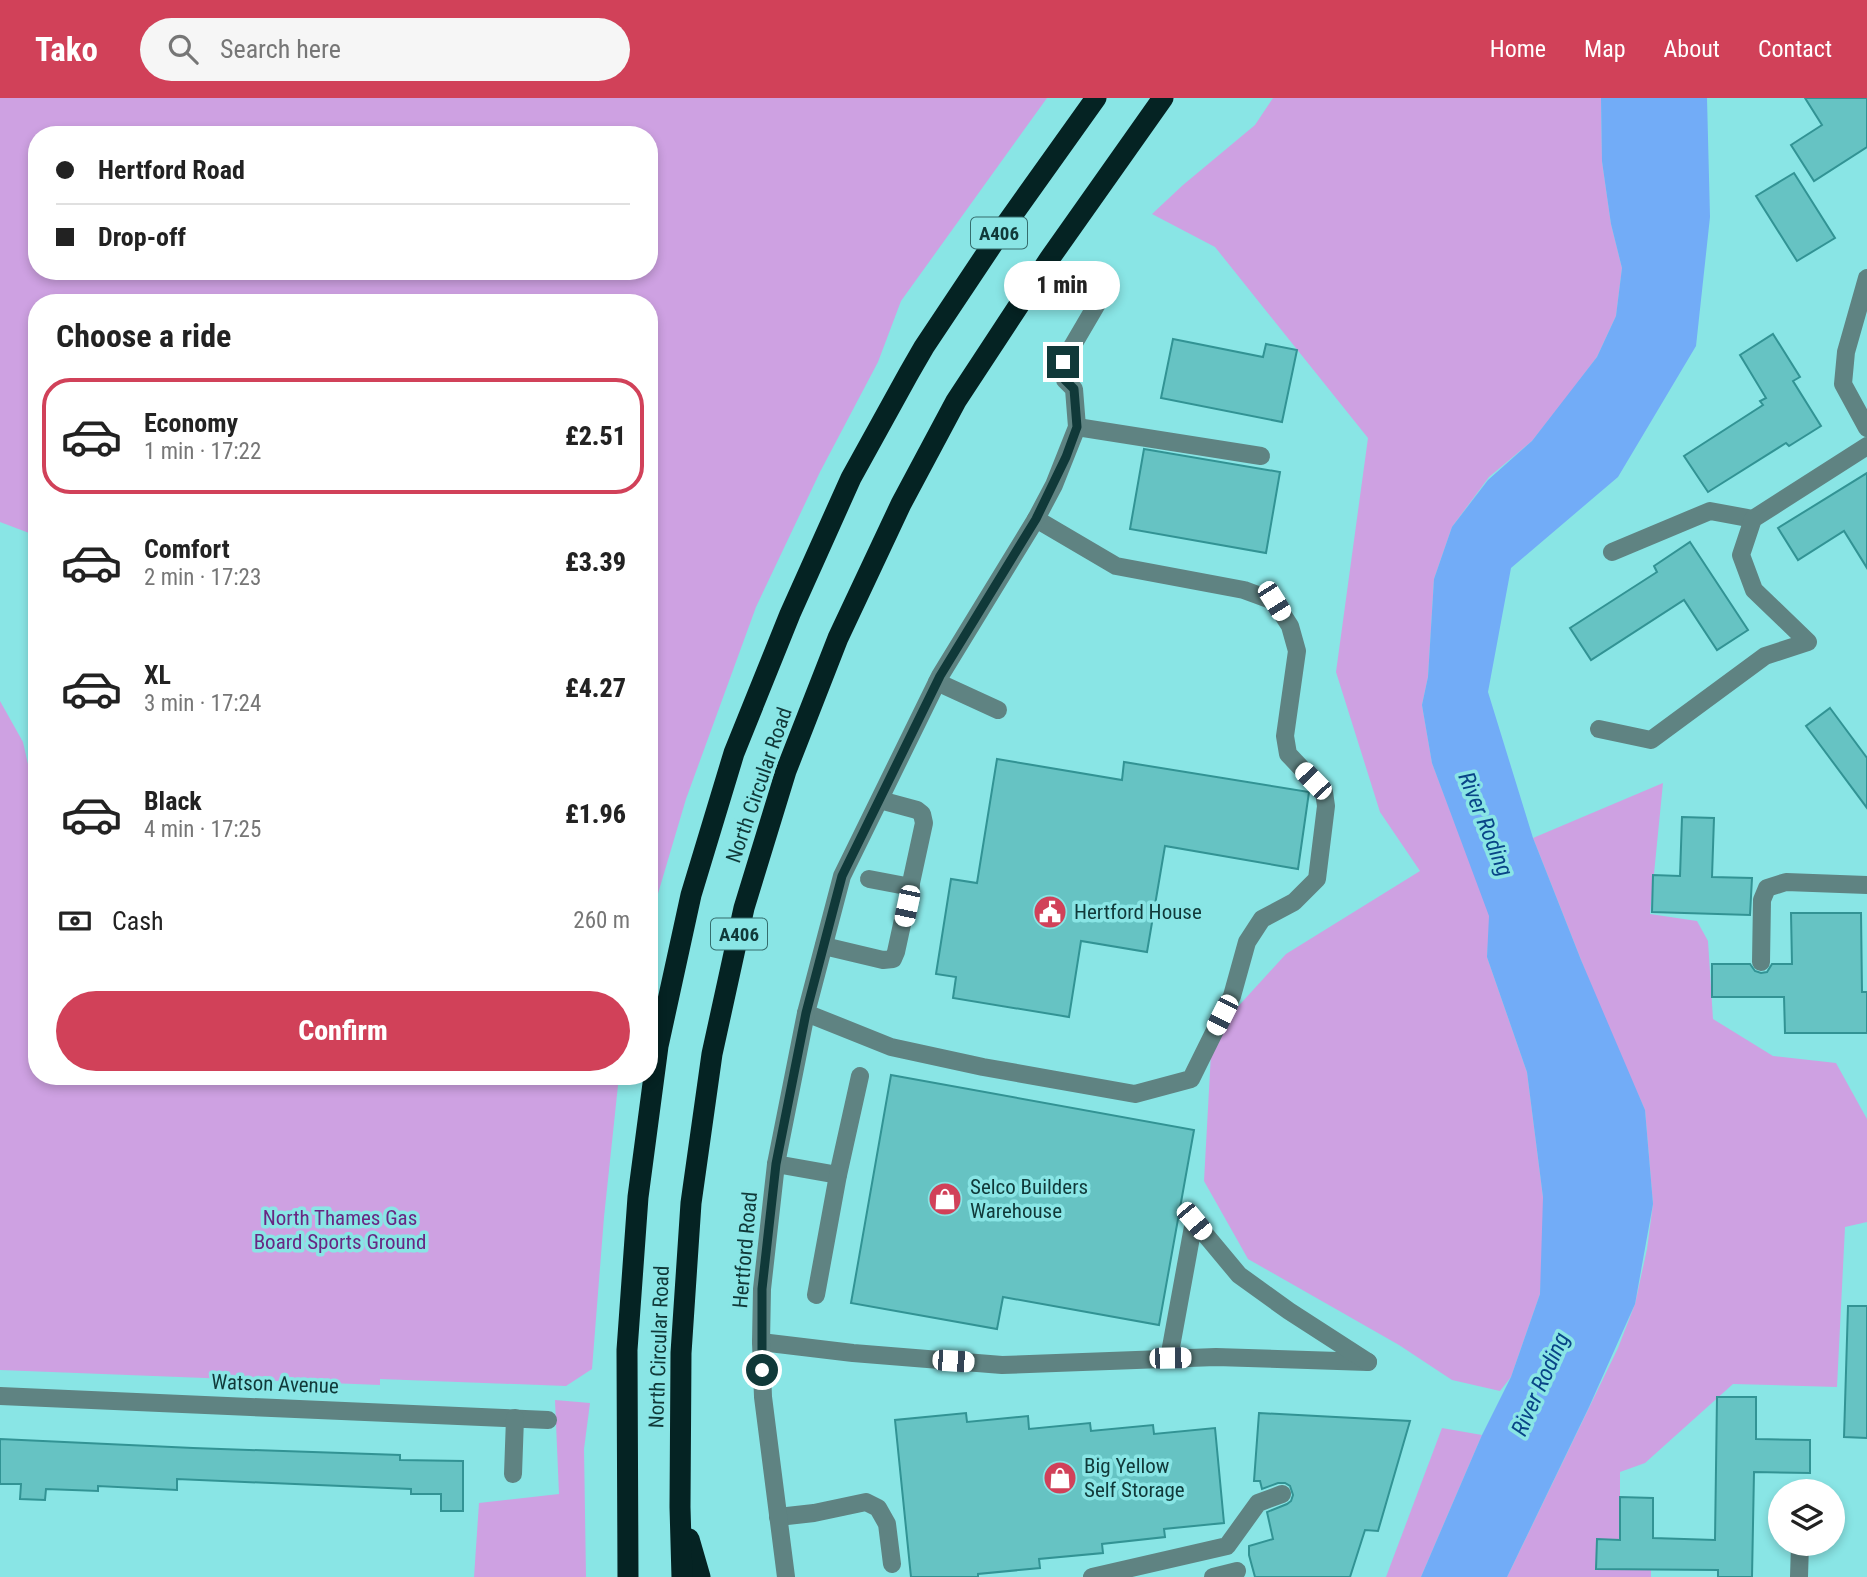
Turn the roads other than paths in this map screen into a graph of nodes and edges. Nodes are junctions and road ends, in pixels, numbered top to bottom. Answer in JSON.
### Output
{"nodes":[{"id":1,"x":1096,"y":98,"type":"edge"},
{"id":2,"x":1163,"y":98,"type":"edge"},
{"id":3,"x":1867,"y":278,"type":"edge"},
{"id":4,"x":1104,"y":292,"type":"dead end"},
{"id":5,"x":1077,"y":427,"type":"junction"},
{"id":6,"x":1867,"y":429,"type":"edge"},
{"id":7,"x":1867,"y":446,"type":"edge"},
{"id":8,"x":1261,"y":456,"type":"dead end"},
{"id":9,"x":1036,"y":519,"type":"junction"},
{"id":10,"x":1753,"y":519,"type":"junction"},
{"id":11,"x":1612,"y":552,"type":"dead end"},
{"id":12,"x":937,"y":682,"type":"junction"},
{"id":13,"x":998,"y":710,"type":"dead end"},
{"id":14,"x":1599,"y":729,"type":"dead end"},
{"id":15,"x":880,"y":800,"type":"junction"},
{"id":16,"x":869,"y":879,"type":"dead end"},
{"id":17,"x":1867,"y":885,"type":"edge"},
{"id":18,"x":911,"y":887,"type":"junction"},
{"id":19,"x":824,"y":946,"type":"junction"},
{"id":20,"x":1761,"y":962,"type":"dead end"},
{"id":21,"x":806,"y":1013,"type":"junction"},
{"id":22,"x":658,"y":1046,"type":"edge"},
{"id":23,"x":860,"y":1076,"type":"dead end"},
{"id":24,"x":653,"y":1085,"type":"edge"},
{"id":25,"x":776,"y":1164,"type":"junction"},
{"id":26,"x":838,"y":1175,"type":"junction"},
{"id":27,"x":816,"y":1295,"type":"dead end"},
{"id":28,"x":761,"y":1342,"type":"junction"},
{"id":29,"x":1170,"y":1358,"type":"junction"},
{"id":30,"x":0,"y":1396,"type":"edge"},
{"id":31,"x":515,"y":1418,"type":"junction"},
{"id":32,"x":548,"y":1420,"type":"dead end"},
{"id":33,"x":513,"y":1474,"type":"dead end"},
{"id":34,"x":1283,"y":1494,"type":"dead end"},
{"id":35,"x":680,"y":1507,"type":"junction"},
{"id":36,"x":778,"y":1517,"type":"junction"},
{"id":37,"x":1800,"y":1556,"type":"edge"},
{"id":38,"x":892,"y":1564,"type":"dead end"},
{"id":39,"x":1237,"y":1571,"type":"dead end"},
{"id":40,"x":1116,"y":1575,"type":"edge"},
{"id":41,"x":628,"y":1577,"type":"edge"},
{"id":42,"x":682,"y":1577,"type":"edge"},
{"id":43,"x":700,"y":1577,"type":"edge"},
{"id":44,"x":786,"y":1577,"type":"edge"},
{"id":45,"x":1092,"y":1577,"type":"edge"},
{"id":46,"x":1213,"y":1577,"type":"edge"},
{"id":47,"x":1799,"y":1577,"type":"edge"}],
"edges":[{"from":1,"to":22,"type":"highway","name":"North Circular Road","number":"A406"},
{"from":2,"to":35,"type":"highway","name":"North Circular Road","number":"A406"},
{"from":3,"to":6,"type":"street"},
{"from":4,"to":5,"type":"street"},
{"from":5,"to":8,"type":"street"},
{"from":5,"to":9,"type":"street","name":"Hertford Road"},
{"from":7,"to":10,"type":"street"},
{"from":9,"to":12,"type":"street","name":"Hertford Road"},
{"from":9,"to":21,"type":"street"},
{"from":10,"to":11,"type":"street"},
{"from":10,"to":14,"type":"street"},
{"from":12,"to":13,"type":"street"},
{"from":12,"to":15,"type":"street","name":"Hertford Road"},
{"from":15,"to":18,"type":"street"},
{"from":15,"to":19,"type":"street","name":"Hertford Road"},
{"from":16,"to":18,"type":"street"},
{"from":17,"to":20,"type":"street"},
{"from":18,"to":19,"type":"street"},
{"from":19,"to":21,"type":"street","name":"Hertford Road"},
{"from":21,"to":25,"type":"street","name":"Hertford Road"},
{"from":23,"to":26,"type":"street"},
{"from":24,"to":41,"type":"highway","name":"North Circular Road","number":"A406"},
{"from":25,"to":26,"type":"street"},
{"from":25,"to":28,"type":"street","name":"Hertford Road"},
{"from":26,"to":27,"type":"street"},
{"from":28,"to":29,"type":"street"},
{"from":28,"to":36,"type":"street","name":"Hertford Road"},
{"from":29,"to":29,"type":"street"},
{"from":30,"to":31,"type":"street","name":"Watson Avenue"},
{"from":31,"to":32,"type":"street","name":"Watson Avenue"},
{"from":31,"to":33,"type":"street"},
{"from":34,"to":40,"type":"street"},
{"from":35,"to":42,"type":"highway","name":"North Circular Road","number":"A406"},
{"from":35,"to":43,"type":"highway","number":"A406"},
{"from":36,"to":38,"type":"street"},
{"from":36,"to":44,"type":"street","name":"Hertford Road"},
{"from":37,"to":47,"type":"street"},
{"from":39,"to":46,"type":"street"},
{"from":40,"to":45,"type":"street"}]}
